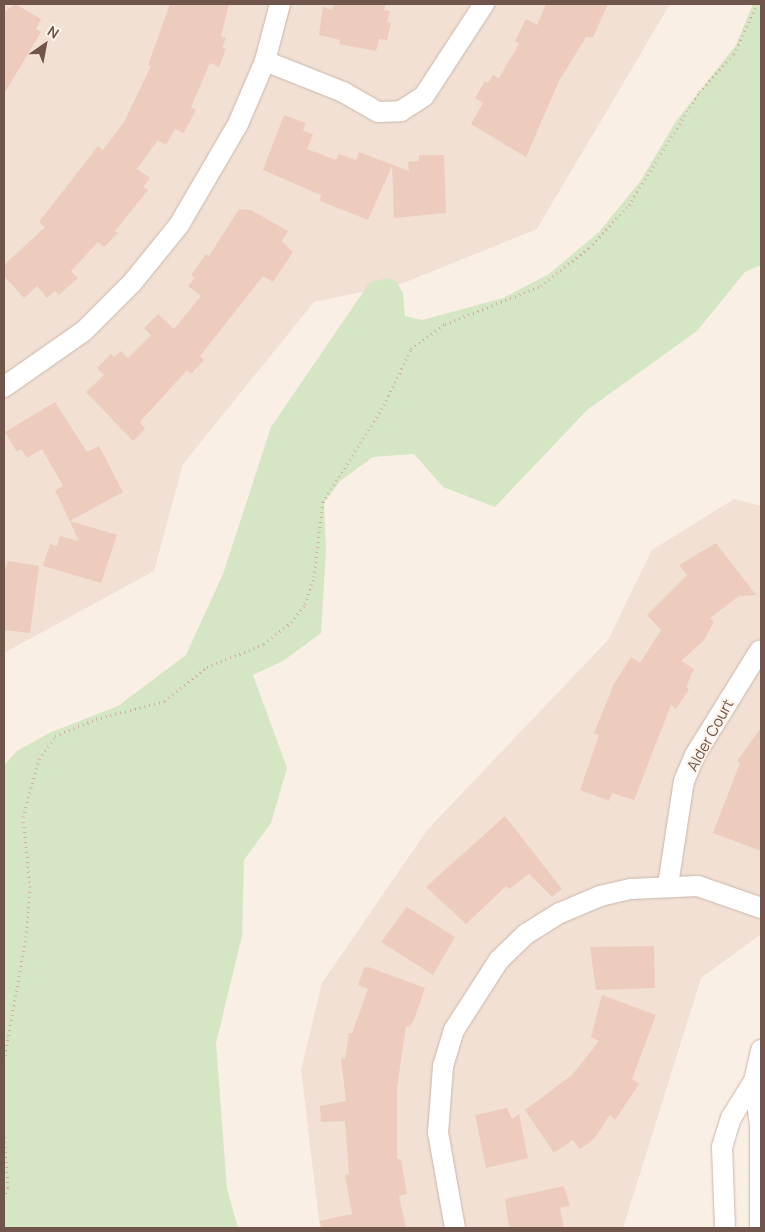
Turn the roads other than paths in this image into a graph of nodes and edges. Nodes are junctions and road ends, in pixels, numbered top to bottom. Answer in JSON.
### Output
{"nodes":[{"id":1,"x":280,"y":4,"type":"edge"},
{"id":2,"x":484,"y":4,"type":"edge"},
{"id":3,"x":264,"y":61,"type":"junction"},
{"id":4,"x":4,"y":387,"type":"edge"},
{"id":5,"x":760,"y":650,"type":"dead end"},
{"id":6,"x":668,"y":884,"type":"junction"},
{"id":7,"x":761,"y":908,"type":"edge"},
{"id":8,"x":761,"y":1050,"type":"edge"},
{"id":9,"x":754,"y":1081,"type":"junction"},
{"id":10,"x":455,"y":1228,"type":"edge"},
{"id":11,"x":725,"y":1228,"type":"edge"},
{"id":12,"x":760,"y":1228,"type":"edge"}],
"edges":[{"from":1,"to":3,"type":"street"},
{"from":2,"to":3,"type":"street"},
{"from":3,"to":4,"type":"street"},
{"from":5,"to":6,"type":"street","name":"Alder Court"},
{"from":6,"to":7,"type":"street"},
{"from":6,"to":10,"type":"street"},
{"from":8,"to":9,"type":"street"},
{"from":9,"to":11,"type":"street"},
{"from":9,"to":12,"type":"street"}]}
